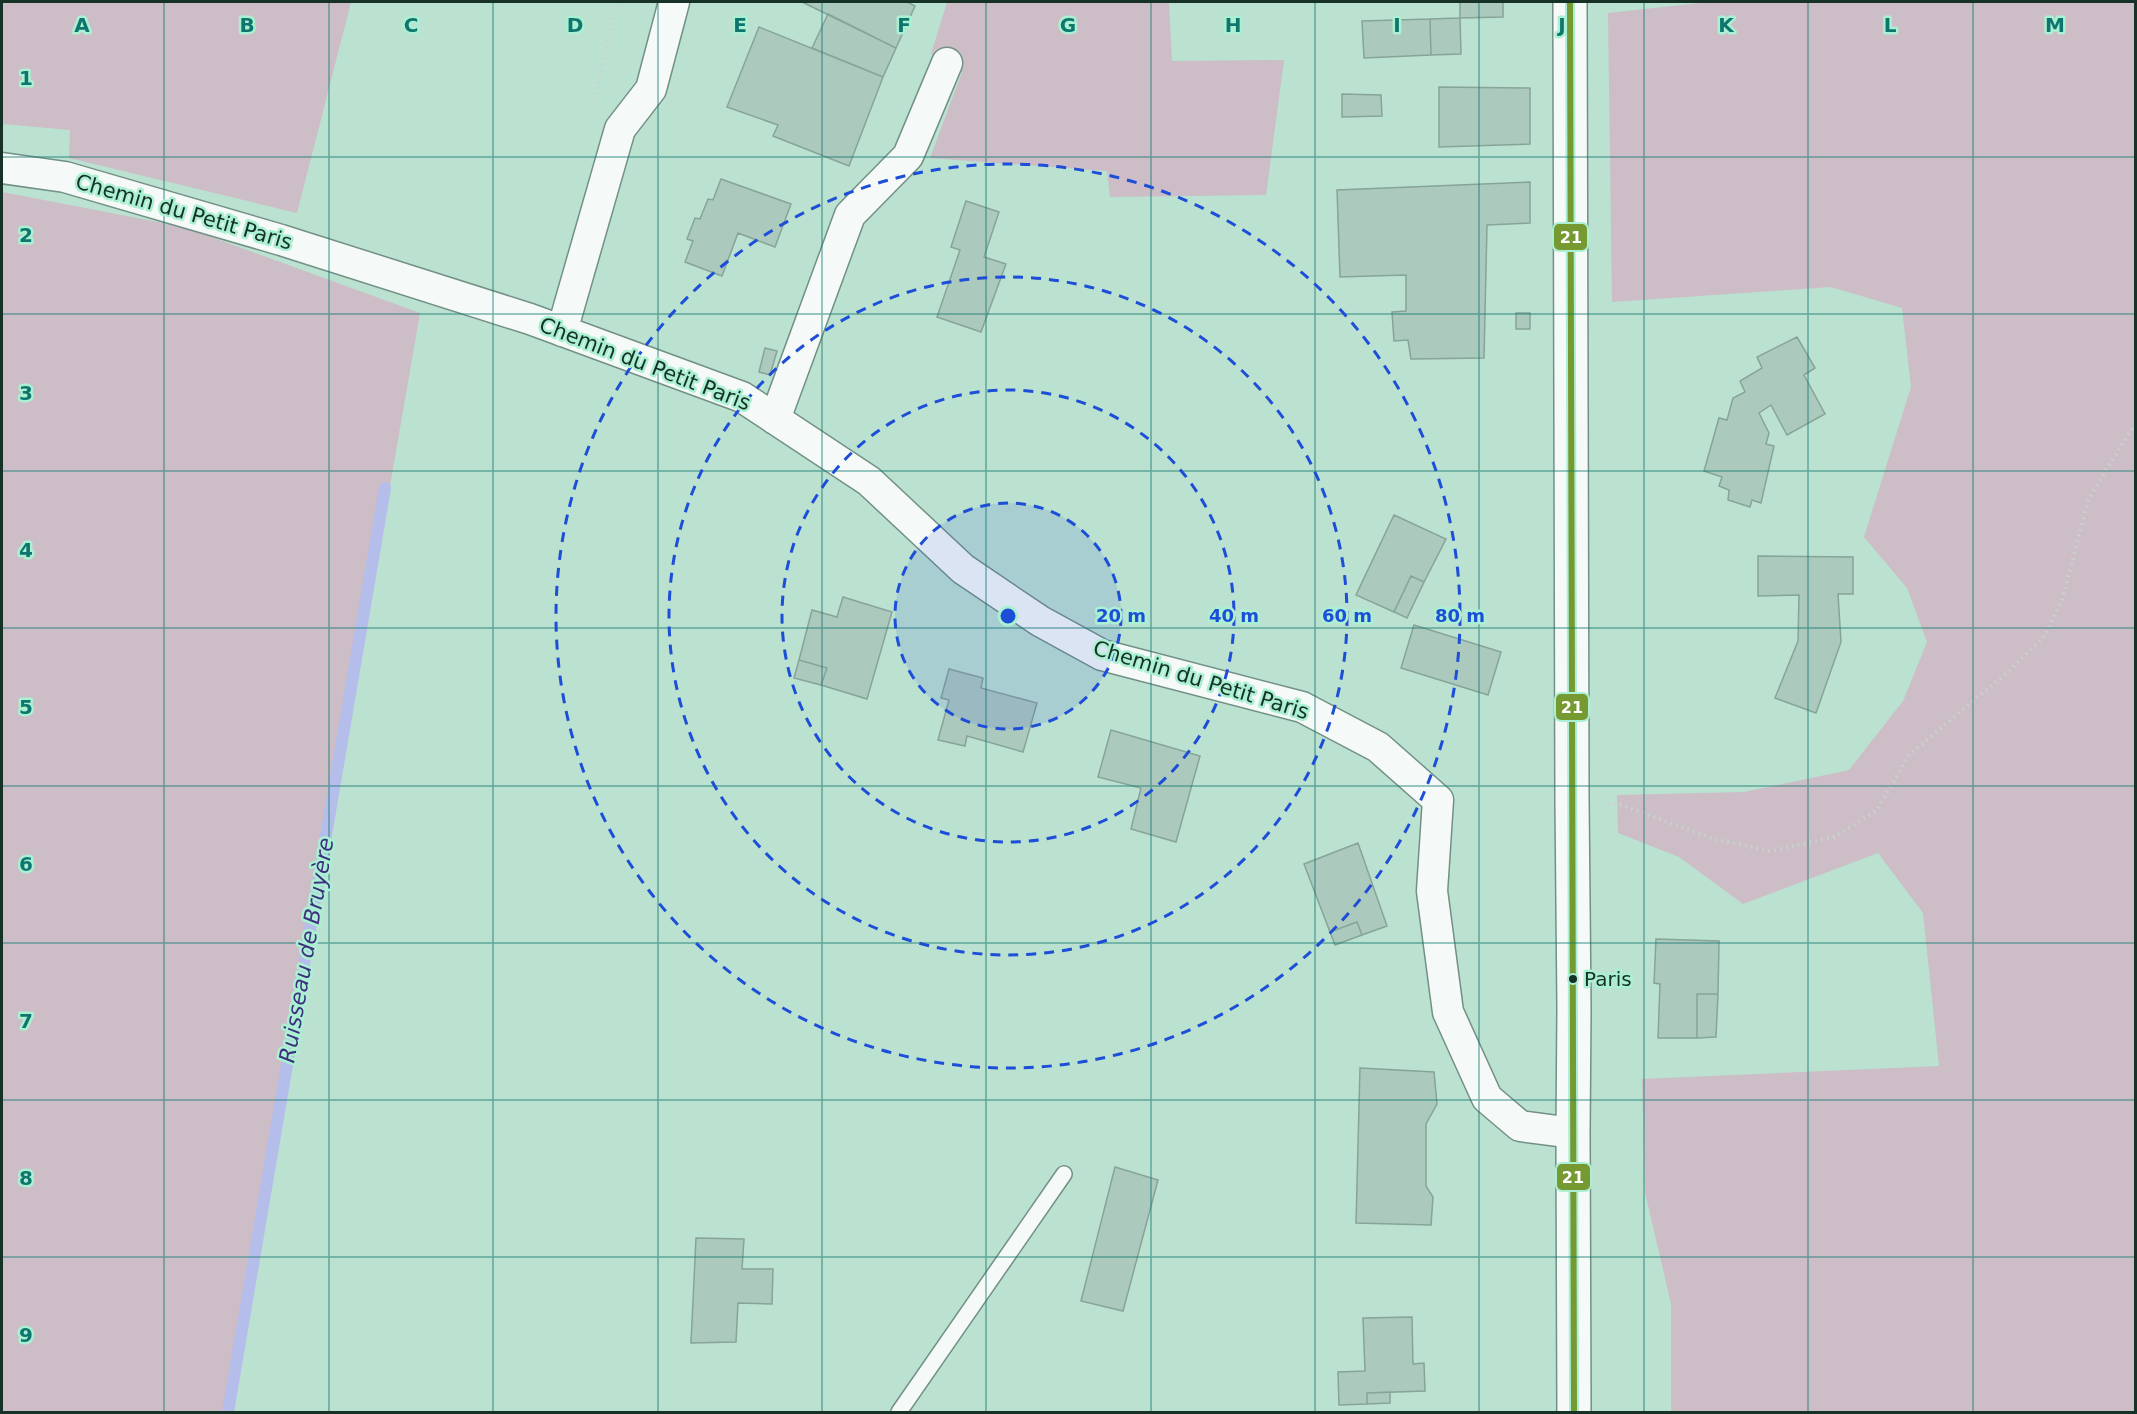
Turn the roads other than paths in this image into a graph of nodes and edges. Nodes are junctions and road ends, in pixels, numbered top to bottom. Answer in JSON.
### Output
{"nodes":[{"id":1,"x":674,"y":2,"type":"edge"},
{"id":2,"x":1570,"y":2,"type":"edge"},
{"id":3,"x":947,"y":63,"type":"dead end"},
{"id":4,"x":2,"y":168,"type":"edge"},
{"id":5,"x":562,"y":330,"type":"junction"},
{"id":6,"x":775,"y":419,"type":"junction"},
{"id":7,"x":1573,"y":1133,"type":"junction"},
{"id":8,"x":1064,"y":1174,"type":"dead end"},
{"id":9,"x":899,"y":1413,"type":"edge"},
{"id":10,"x":1574,"y":1413,"type":"edge"}],
"edges":[{"from":1,"to":5,"type":"street"},
{"from":2,"to":7,"type":"main road"},
{"from":3,"to":6,"type":"street"},
{"from":4,"to":5,"type":"street","name":"Chemin du Petit Paris"},
{"from":5,"to":6,"type":"street","name":"Chemin du Petit Paris"},
{"from":6,"to":7,"type":"street","name":"Chemin du Petit Paris"},
{"from":7,"to":10,"type":"main road"},
{"from":8,"to":9,"type":"lane"}]}
